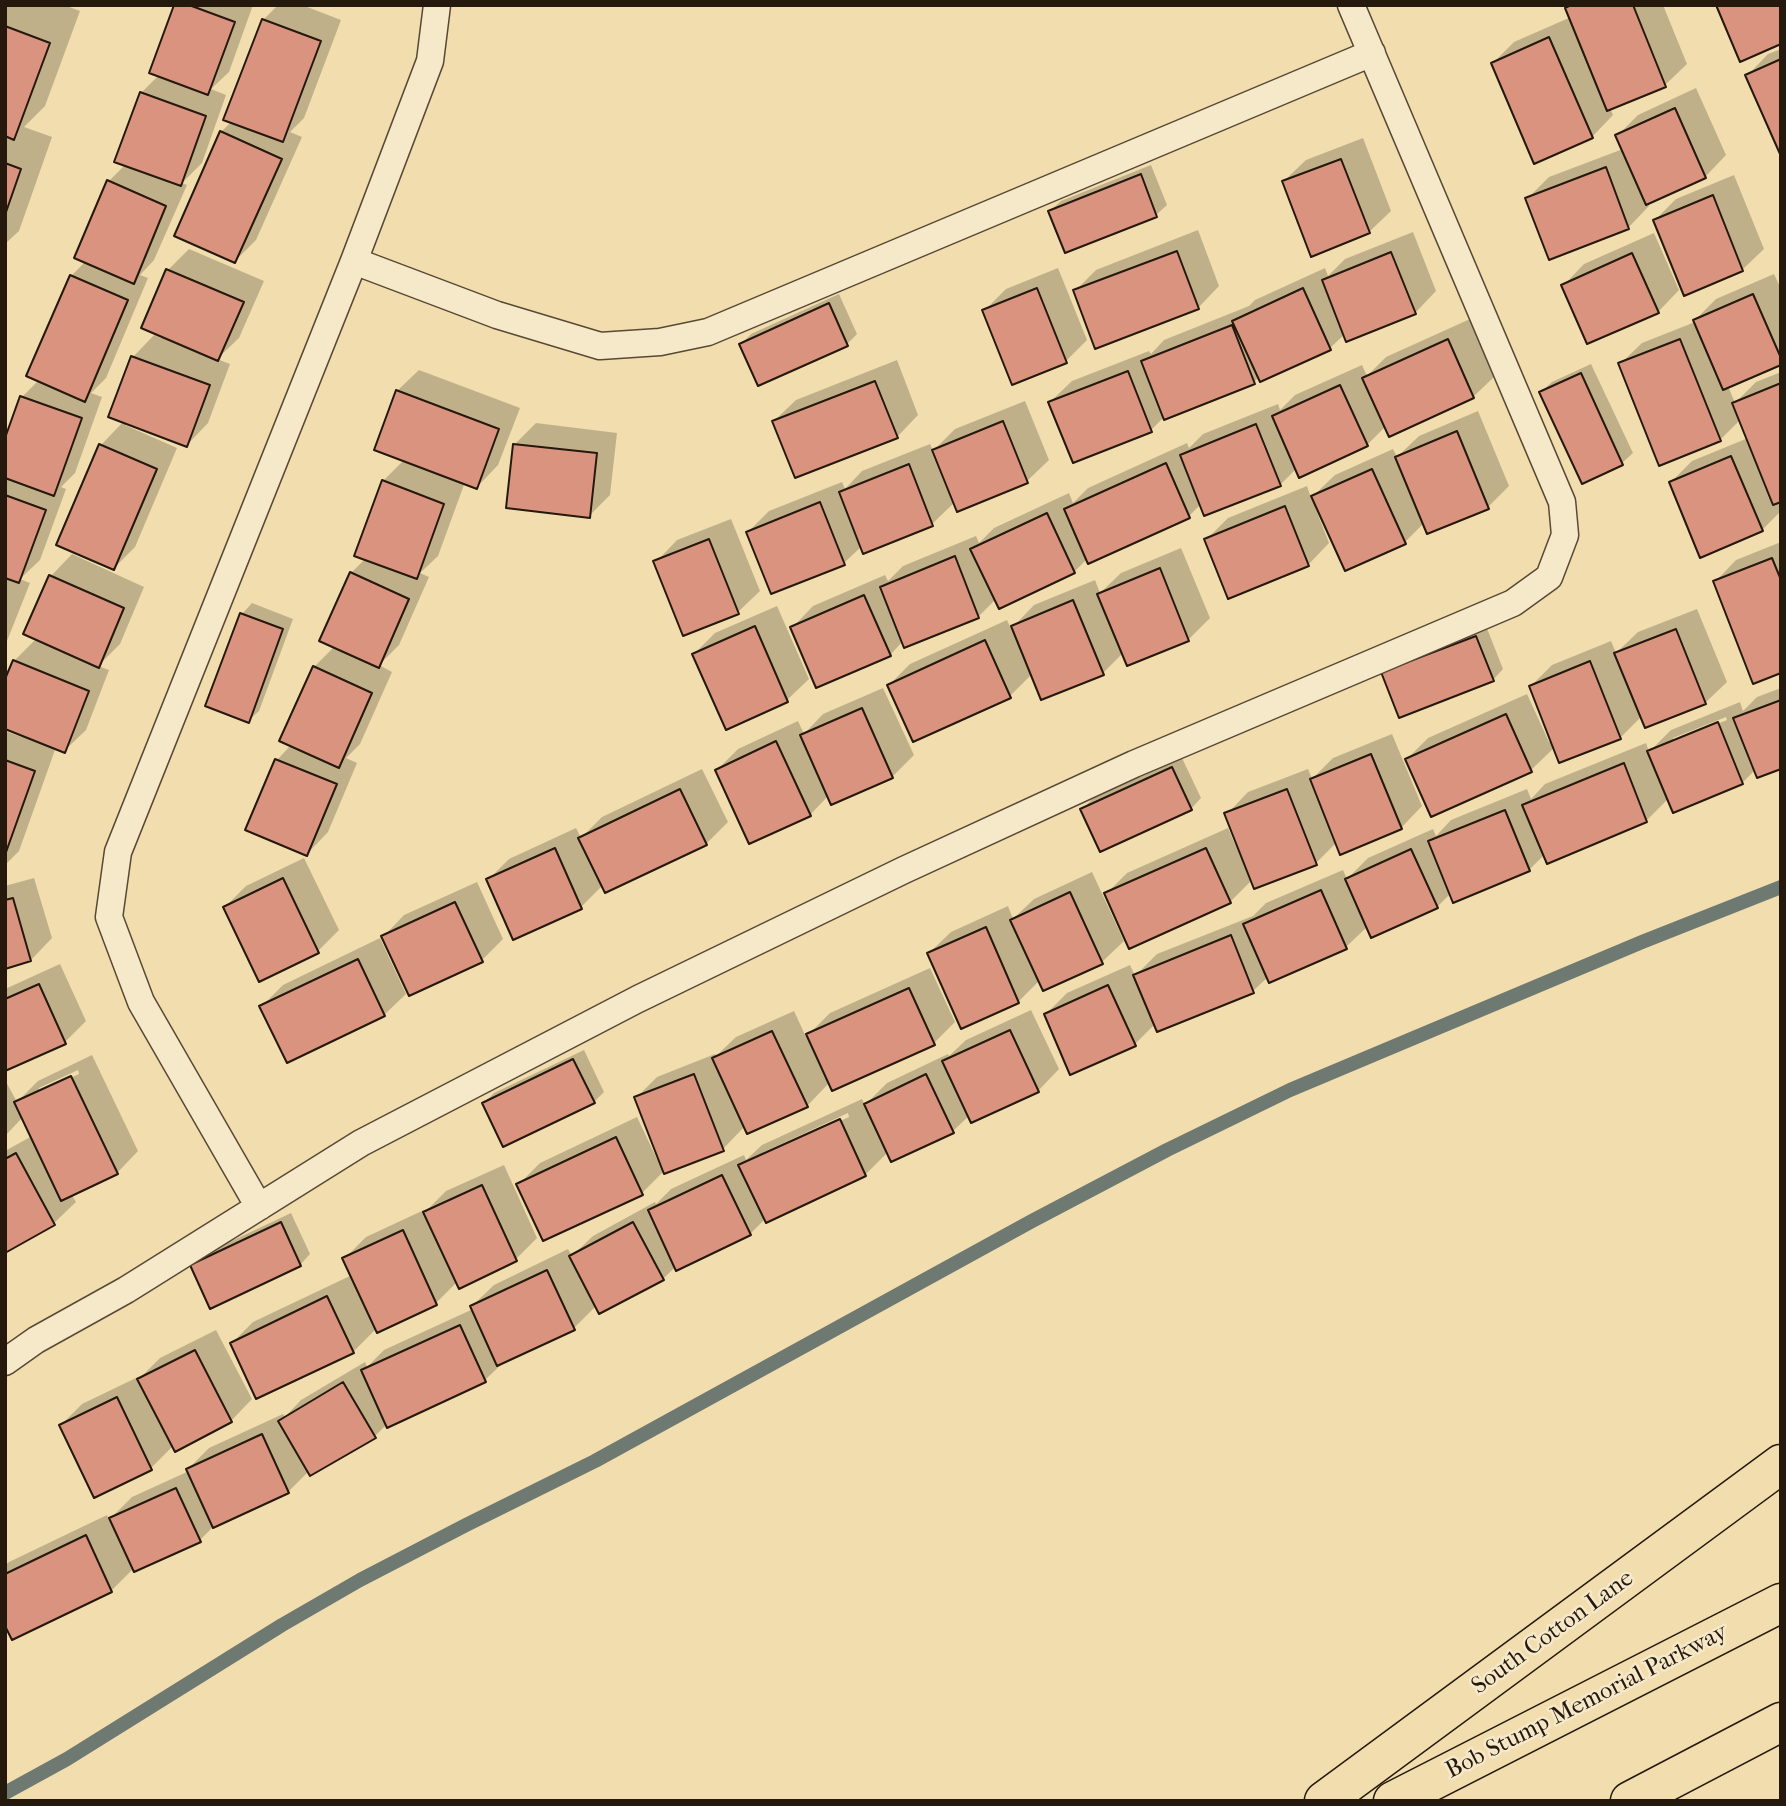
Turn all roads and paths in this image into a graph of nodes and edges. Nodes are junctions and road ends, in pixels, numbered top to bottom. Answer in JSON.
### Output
{"nodes":[{"id":1,"x":437,"y":5,"type":"edge"},
{"id":2,"x":1351,"y":5,"type":"edge"},
{"id":3,"x":1372,"y":53,"type":"junction"},
{"id":4,"x":354,"y":261,"type":"junction"},
{"id":5,"x":259,"y":1207,"type":"junction"},
{"id":6,"x":5,"y":1362,"type":"edge"},
{"id":7,"x":1781,"y":1464,"type":"edge"},
{"id":8,"x":1781,"y":1602,"type":"edge"},
{"id":9,"x":1781,"y":1722,"type":"edge"},
{"id":10,"x":1324,"y":1801,"type":"edge"},
{"id":11,"x":1393,"y":1801,"type":"edge"},
{"id":12,"x":1630,"y":1801,"type":"edge"}],
"edges":[{"from":1,"to":4,"type":"lane"},
{"from":2,"to":3,"type":"lane"},
{"from":3,"to":4,"type":"lane"},
{"from":3,"to":5,"type":"lane"},
{"from":4,"to":5,"type":"lane"},
{"from":5,"to":6,"type":"lane"},
{"from":7,"to":10,"type":"main road","name":"South Cotton Lane"},
{"from":8,"to":11,"type":"main road","name":"Bob Stump Memorial Parkway"},
{"from":9,"to":12,"type":"main road"}]}
